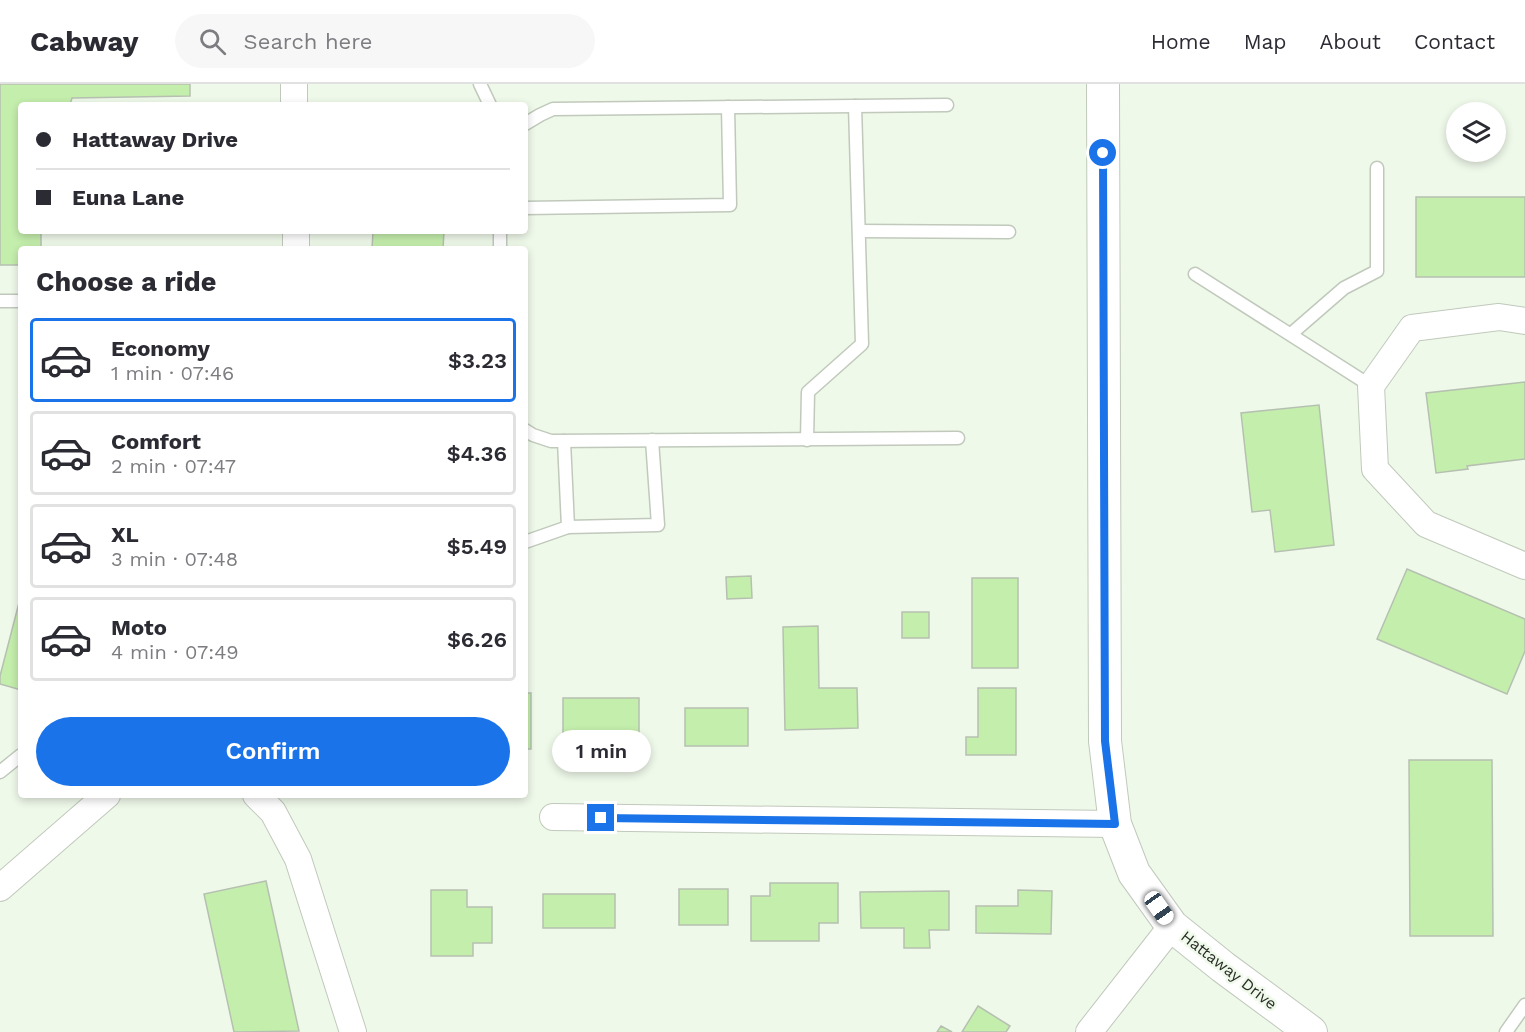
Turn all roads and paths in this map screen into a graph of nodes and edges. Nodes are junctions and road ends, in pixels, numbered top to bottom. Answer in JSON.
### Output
{"nodes":[{"id":1,"x":294,"y":84,"type":"edge"},
{"id":2,"x":480,"y":84,"type":"edge"},
{"id":3,"x":1103,"y":84,"type":"edge"},
{"id":4,"x":294,"y":102,"type":"edge"},
{"id":5,"x":489,"y":102,"type":"edge"},
{"id":6,"x":947,"y":105,"type":"dead end"},
{"id":7,"x":855,"y":106,"type":"junction"},
{"id":8,"x":728,"y":107,"type":"junction"},
{"id":9,"x":528,"y":122,"type":"edge"},
{"id":10,"x":1377,"y":168,"type":"dead end"},
{"id":11,"x":528,"y":208,"type":"edge"},
{"id":12,"x":859,"y":231,"type":"junction"},
{"id":13,"x":1009,"y":232,"type":"dead end"},
{"id":14,"x":1196,"y":274,"type":"dead end"},
{"id":15,"x":0,"y":301,"type":"edge"},
{"id":16,"x":18,"y":301,"type":"edge"},
{"id":17,"x":1525,"y":321,"type":"edge"},
{"id":18,"x":1291,"y":334,"type":"junction"},
{"id":19,"x":1371,"y":386,"type":"junction"},
{"id":20,"x":528,"y":435,"type":"edge"},
{"id":21,"x":958,"y":438,"type":"dead end"},
{"id":22,"x":652,"y":440,"type":"junction"},
{"id":23,"x":807,"y":440,"type":"junction"},
{"id":24,"x":564,"y":441,"type":"junction"},
{"id":25,"x":568,"y":527,"type":"junction"},
{"id":26,"x":528,"y":541,"type":"edge"},
{"id":27,"x":1525,"y":566,"type":"edge"},
{"id":28,"x":18,"y":757,"type":"edge"},
{"id":29,"x":0,"y":772,"type":"edge"},
{"id":30,"x":104,"y":798,"type":"edge"},
{"id":31,"x":259,"y":798,"type":"edge"},
{"id":32,"x":553,"y":817,"type":"dead end"},
{"id":33,"x":1115,"y":824,"type":"junction"},
{"id":34,"x":0,"y":888,"type":"edge"},
{"id":35,"x":1172,"y":926,"type":"junction"},
{"id":36,"x":1525,"y":1005,"type":"edge"},
{"id":37,"x":353,"y":1032,"type":"edge"},
{"id":38,"x":1089,"y":1032,"type":"edge"},
{"id":39,"x":1311,"y":1032,"type":"edge"},
{"id":40,"x":1506,"y":1032,"type":"edge"}],
"edges":[{"from":1,"to":4,"type":"street"},
{"from":2,"to":5,"type":"lane"},
{"from":3,"to":33,"type":"street","name":"Hattaway Drive"},
{"from":6,"to":7,"type":"lane"},
{"from":7,"to":8,"type":"lane"},
{"from":7,"to":12,"type":"lane"},
{"from":8,"to":9,"type":"lane"},
{"from":8,"to":11,"type":"lane"},
{"from":10,"to":18,"type":"lane"},
{"from":12,"to":13,"type":"lane"},
{"from":12,"to":23,"type":"lane"},
{"from":14,"to":18,"type":"lane"},
{"from":15,"to":16,"type":"lane"},
{"from":17,"to":19,"type":"street"},
{"from":18,"to":19,"type":"lane"},
{"from":19,"to":27,"type":"street"},
{"from":20,"to":24,"type":"lane"},
{"from":21,"to":23,"type":"lane"},
{"from":22,"to":23,"type":"lane"},
{"from":22,"to":24,"type":"lane"},
{"from":22,"to":25,"type":"lane"},
{"from":24,"to":25,"type":"lane"},
{"from":25,"to":26,"type":"lane"},
{"from":28,"to":29,"type":"lane"},
{"from":30,"to":34,"type":"street"},
{"from":31,"to":37,"type":"street"},
{"from":32,"to":33,"type":"street"},
{"from":33,"to":35,"type":"street","name":"Hattaway Drive"},
{"from":35,"to":38,"type":"street"},
{"from":35,"to":39,"type":"street","name":"Hattaway Drive"},
{"from":36,"to":40,"type":"lane"}]}
